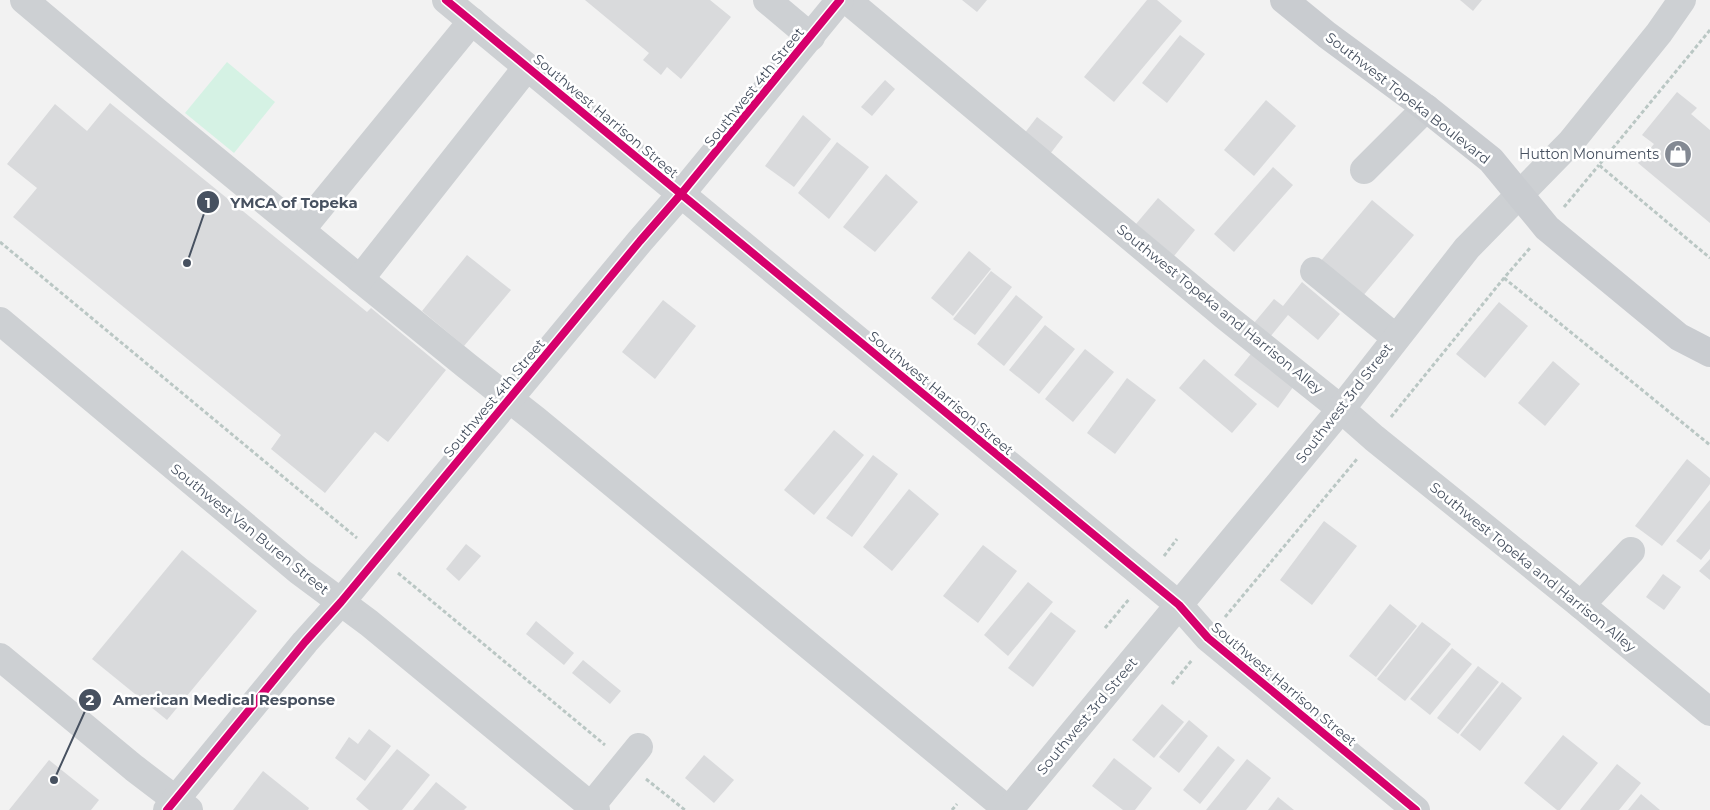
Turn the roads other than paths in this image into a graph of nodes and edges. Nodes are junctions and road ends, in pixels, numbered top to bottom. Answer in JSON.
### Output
{"nodes":[{"id":1,"x":24,"y":0,"type":"edge"},
{"id":2,"x":767,"y":0,"type":"edge"},
{"id":3,"x":840,"y":0,"type":"edge"},
{"id":4,"x":847,"y":0,"type":"edge"},
{"id":5,"x":1284,"y":0,"type":"edge"},
{"id":6,"x":1682,"y":0,"type":"edge"},
{"id":7,"x":459,"y":7,"type":"edge"},
{"id":8,"x":811,"y":37,"type":"junction"},
{"id":9,"x":527,"y":67,"type":"junction"},
{"id":10,"x":1426,"y":108,"type":"junction"},
{"id":11,"x":1364,"y":170,"type":"dead end"},
{"id":12,"x":681,"y":194,"type":"junction"},
{"id":13,"x":1519,"y":194,"type":"junction"},
{"id":14,"x":301,"y":230,"type":"junction"},
{"id":15,"x":1314,"y":271,"type":"dead end"},
{"id":16,"x":360,"y":278,"type":"junction"},
{"id":17,"x":0,"y":321,"type":"edge"},
{"id":18,"x":1396,"y":338,"type":"junction"},
{"id":19,"x":1710,"y":353,"type":"edge"},
{"id":20,"x":509,"y":399,"type":"junction"},
{"id":21,"x":1342,"y":409,"type":"junction"},
{"id":22,"x":1631,"y":551,"type":"dead end"},
{"id":23,"x":341,"y":602,"type":"junction"},
{"id":24,"x":1179,"y":605,"type":"junction"},
{"id":25,"x":1581,"y":605,"type":"junction"},
{"id":26,"x":0,"y":657,"type":"edge"},
{"id":27,"x":1710,"y":712,"type":"edge"},
{"id":28,"x":633,"y":755,"type":"road end"},
{"id":29,"x":177,"y":807,"type":"edge"},
{"id":30,"x":594,"y":808,"type":"edge"},
{"id":31,"x":1009,"y":810,"type":"edge"},
{"id":32,"x":1416,"y":810,"type":"edge"}],
"edges":[{"from":1,"to":14,"type":"street"},
{"from":2,"to":8,"type":"street"},
{"from":3,"to":8,"type":"street","name":"Southwest 4th Street"},
{"from":4,"to":21,"type":"street","name":"Southwest Topeka and Harrison Alley"},
{"from":5,"to":10,"type":"main road","name":"Southwest Topeka Boulevard"},
{"from":6,"to":13,"type":"street","name":"Southwest 3rd Street"},
{"from":7,"to":9,"type":"street","name":"Southwest Harrison Street"},
{"from":7,"to":14,"type":"street"},
{"from":8,"to":12,"type":"street","name":"Southwest 4th Street"},
{"from":9,"to":12,"type":"street","name":"Southwest Harrison Street"},
{"from":9,"to":16,"type":"street"},
{"from":10,"to":11,"type":"street"},
{"from":10,"to":13,"type":"main road","name":"Southwest Topeka Boulevard"},
{"from":12,"to":20,"type":"street","name":"Southwest 4th Street"},
{"from":12,"to":24,"type":"street","name":"Southwest Harrison Street"},
{"from":13,"to":18,"type":"street","name":"Southwest 3rd Street"},
{"from":13,"to":19,"type":"main road","name":"Southwest Topeka Boulevard"},
{"from":14,"to":16,"type":"street"},
{"from":15,"to":18,"type":"street"},
{"from":16,"to":20,"type":"street"},
{"from":17,"to":23,"type":"street","name":"Southwest Van Buren Street"},
{"from":18,"to":21,"type":"street","name":"Southwest 3rd Street"},
{"from":20,"to":23,"type":"street","name":"Southwest 4th Street"},
{"from":20,"to":31,"type":"street"},
{"from":21,"to":24,"type":"street","name":"Southwest 3rd Street"},
{"from":21,"to":25,"type":"street","name":"Southwest Topeka and Harrison Alley"},
{"from":22,"to":25,"type":"street"},
{"from":23,"to":29,"type":"street","name":"Southwest 4th Street"},
{"from":23,"to":30,"type":"street","name":"Southwest Van Buren Street"},
{"from":24,"to":31,"type":"street","name":"Southwest 3rd Street"},
{"from":24,"to":32,"type":"street","name":"Southwest Harrison Street"},
{"from":25,"to":27,"type":"street","name":"Southwest Topeka and Harrison Alley"},
{"from":26,"to":29,"type":"street"},
{"from":28,"to":30,"type":"street"}]}
